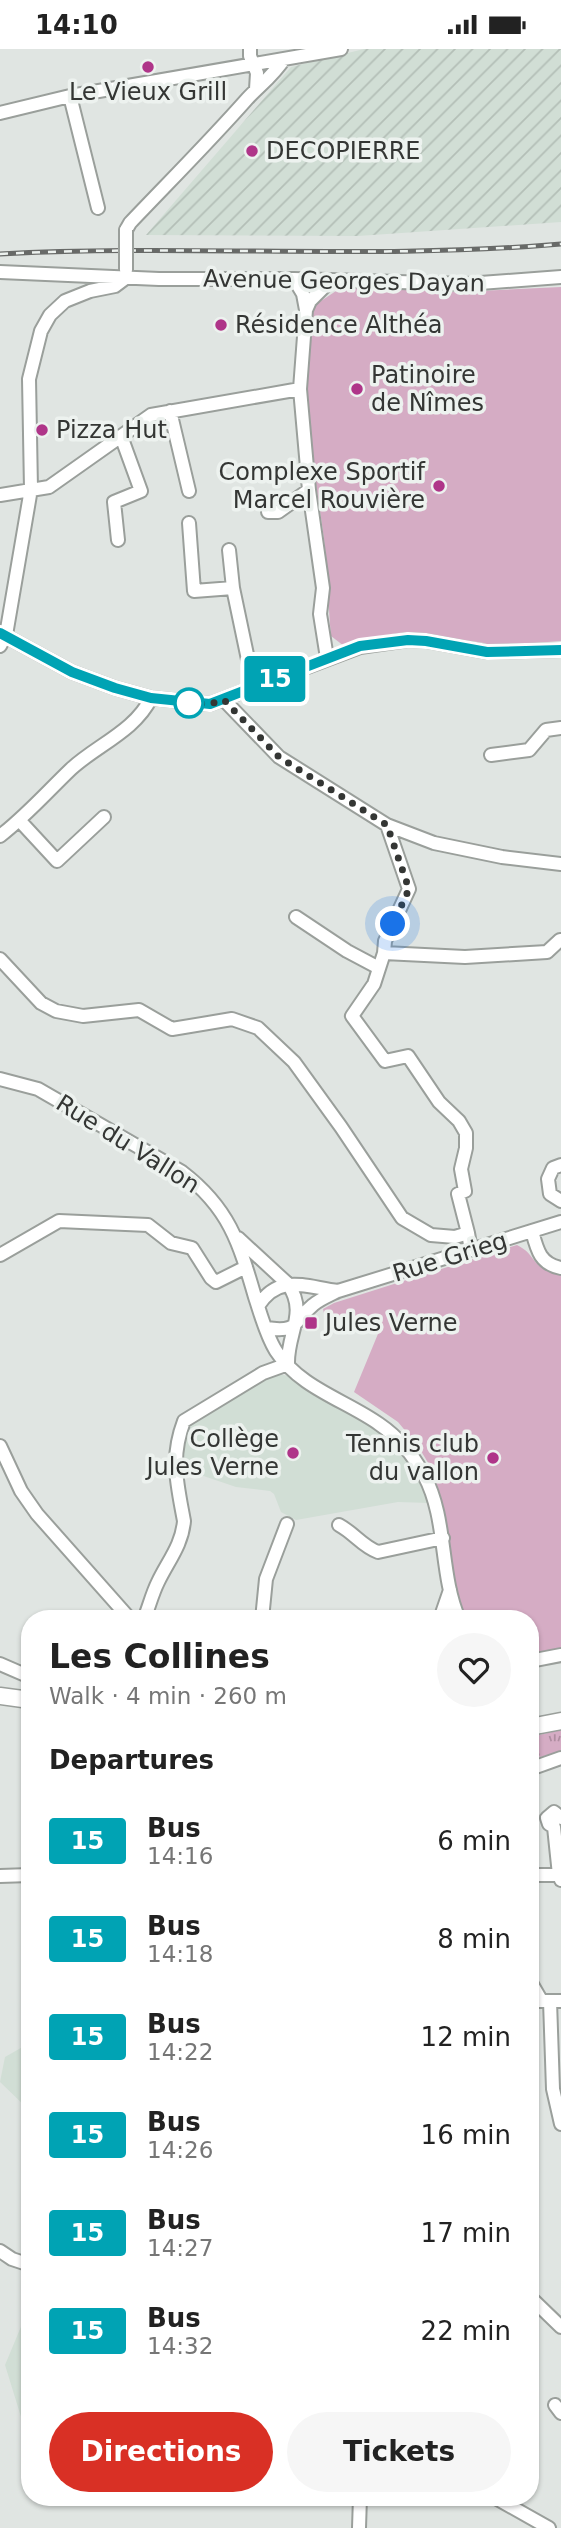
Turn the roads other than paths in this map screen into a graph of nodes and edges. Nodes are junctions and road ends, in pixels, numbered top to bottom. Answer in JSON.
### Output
{"nodes":[{"id":1,"x":250,"y":49,"type":"edge"},
{"id":2,"x":341,"y":49,"type":"edge"},
{"id":3,"x":324,"y":51,"type":"edge"},
{"id":4,"x":284,"y":59,"type":"junction"},
{"id":5,"x":254,"y":64,"type":"junction"},
{"id":6,"x":256,"y":86,"type":"junction"},
{"id":7,"x":70,"y":96,"type":"junction"},
{"id":8,"x":0,"y":113,"type":"edge"},
{"id":9,"x":98,"y":208,"type":"dead end"},
{"id":10,"x":0,"y":272,"type":"edge"},
{"id":11,"x":126,"y":273,"type":"junction"},
{"id":12,"x":561,"y":277,"type":"edge"},
{"id":13,"x":331,"y":280,"type":"junction"},
{"id":14,"x":296,"y":282,"type":"junction"},
{"id":15,"x":320,"y":291,"type":"junction"},
{"id":16,"x":306,"y":310,"type":"junction"},
{"id":17,"x":300,"y":389,"type":"junction"},
{"id":18,"x":170,"y":411,"type":"junction"},
{"id":19,"x":121,"y":436,"type":"junction"},
{"id":20,"x":309,"y":490,"type":"junction"},
{"id":21,"x":189,"y":491,"type":"dead end"},
{"id":22,"x":31,"y":492,"type":"junction"},
{"id":23,"x":0,"y":495,"type":"edge"},
{"id":24,"x":268,"y":512,"type":"dead end"},
{"id":25,"x":189,"y":523,"type":"dead end"},
{"id":26,"x":118,"y":540,"type":"dead end"},
{"id":27,"x":229,"y":550,"type":"dead end"},
{"id":28,"x":233,"y":587,"type":"junction"},
{"id":29,"x":2,"y":638,"type":"edge"},
{"id":30,"x":561,"y":650,"type":"edge"},
{"id":31,"x":327,"y":658,"type":"junction"},
{"id":32,"x":254,"y":688,"type":"junction"},
{"id":33,"x":151,"y":698,"type":"junction"},
{"id":34,"x":224,"y":700,"type":"junction"},
{"id":35,"x":561,"y":728,"type":"edge"},
{"id":36,"x":491,"y":755,"type":"dead end"},
{"id":37,"x":104,"y":817,"type":"dead end"},
{"id":38,"x":20,"y":821,"type":"junction"},
{"id":39,"x":387,"y":825,"type":"junction"},
{"id":40,"x":0,"y":836,"type":"edge"},
{"id":41,"x":561,"y":864,"type":"edge"},
{"id":42,"x":296,"y":917,"type":"dead end"},
{"id":43,"x":560,"y":940,"type":"edge"},
{"id":44,"x":384,"y":953,"type":"junction"},
{"id":45,"x":0,"y":959,"type":"edge"},
{"id":46,"x":379,"y":968,"type":"junction"},
{"id":47,"x":0,"y":1079,"type":"edge"},
{"id":48,"x":561,"y":1165,"type":"edge"},
{"id":49,"x":561,"y":1201,"type":"edge"},
{"id":50,"x":561,"y":1222,"type":"edge"},
{"id":51,"x":532,"y":1231,"type":"junction"},
{"id":52,"x":467,"y":1233,"type":"junction"},
{"id":53,"x":235,"y":1236,"type":"junction"},
{"id":54,"x":471,"y":1250,"type":"junction"},
{"id":55,"x":0,"y":1255,"type":"edge"},
{"id":56,"x":246,"y":1267,"type":"junction"},
{"id":57,"x":561,"y":1268,"type":"edge"},
{"id":58,"x":288,"y":1284,"type":"junction"},
{"id":59,"x":338,"y":1291,"type":"junction"},
{"id":60,"x":258,"y":1306,"type":"junction"},
{"id":61,"x":294,"y":1327,"type":"junction"},
{"id":62,"x":265,"y":1328,"type":"junction"},
{"id":63,"x":276,"y":1352,"type":"junction"},
{"id":64,"x":288,"y":1364,"type":"junction"},
{"id":65,"x":263,"y":1373,"type":"junction"},
{"id":66,"x":0,"y":1446,"type":"edge"},
{"id":67,"x":287,"y":1524,"type":"dead end"},
{"id":68,"x":339,"y":1525,"type":"dead end"},
{"id":69,"x":443,"y":1538,"type":"junction"},
{"id":70,"x":450,"y":1589,"type":"junction"},
{"id":71,"x":122,"y":1610,"type":"edge"},
{"id":72,"x":148,"y":1610,"type":"edge"},
{"id":73,"x":263,"y":1610,"type":"edge"},
{"id":74,"x":443,"y":1610,"type":"edge"},
{"id":75,"x":456,"y":1610,"type":"edge"},
{"id":76,"x":561,"y":1655,"type":"edge"},
{"id":77,"x":539,"y":1659,"type":"edge"},
{"id":78,"x":0,"y":1664,"type":"edge"},
{"id":79,"x":21,"y":1673,"type":"edge"},
{"id":80,"x":0,"y":1696,"type":"edge"},
{"id":81,"x":21,"y":1699,"type":"edge"},
{"id":82,"x":561,"y":1721,"type":"edge"},
{"id":83,"x":539,"y":1725,"type":"edge"},
{"id":84,"x":561,"y":1758,"type":"edge"},
{"id":85,"x":539,"y":1766,"type":"edge"},
{"id":86,"x":559,"y":1822,"type":"edge"},
{"id":87,"x":21,"y":1875,"type":"edge"},
{"id":88,"x":0,"y":1876,"type":"edge"},
{"id":89,"x":539,"y":1876,"type":"edge"},
{"id":90,"x":560,"y":1878,"type":"edge"},
{"id":91,"x":546,"y":2001,"type":"edge"},
{"id":92,"x":561,"y":2124,"type":"edge"},
{"id":93,"x":0,"y":2251,"type":"edge"},
{"id":94,"x":21,"y":2262,"type":"edge"},
{"id":95,"x":539,"y":2306,"type":"edge"},
{"id":96,"x":561,"y":2327,"type":"edge"},
{"id":97,"x":360,"y":2506,"type":"edge"},
{"id":98,"x":510,"y":2506,"type":"edge"},
{"id":99,"x":359,"y":2528,"type":"edge"},
{"id":100,"x":549,"y":2528,"type":"edge"}],
"edges":[{"from":1,"to":5,"type":"street"},
{"from":2,"to":3,"type":"street"},
{"from":3,"to":4,"type":"street"},
{"from":4,"to":5,"type":"street"},
{"from":4,"to":6,"type":"street"},
{"from":5,"to":6,"type":"street"},
{"from":5,"to":7,"type":"street"},
{"from":6,"to":11,"type":"street","bridge":true},
{"from":7,"to":8,"type":"street"},
{"from":7,"to":9,"type":"street"},
{"from":10,"to":11,"type":"street","name":"Avenue Georges Dayan"},
{"from":11,"to":14,"type":"street","name":"Avenue Georges Dayan"},
{"from":11,"to":22,"type":"street"},
{"from":12,"to":13,"type":"street","name":"Avenue Georges Dayan"},
{"from":13,"to":14,"type":"street","name":"Avenue Georges Dayan"},
{"from":13,"to":15,"type":"street"},
{"from":14,"to":15,"type":"street"},
{"from":14,"to":16,"type":"street"},
{"from":15,"to":16,"type":"street"},
{"from":16,"to":17,"type":"street"},
{"from":17,"to":18,"type":"street"},
{"from":17,"to":20,"type":"street"},
{"from":18,"to":19,"type":"street"},
{"from":18,"to":21,"type":"street"},
{"from":19,"to":22,"type":"street"},
{"from":19,"to":26,"type":"street"},
{"from":20,"to":24,"type":"street"},
{"from":20,"to":31,"type":"street"},
{"from":22,"to":23,"type":"street"},
{"from":22,"to":29,"type":"street"},
{"from":25,"to":28,"type":"street"},
{"from":27,"to":28,"type":"street"},
{"from":28,"to":32,"type":"street"},
{"from":29,"to":33,"type":"street"},
{"from":30,"to":31,"type":"street"},
{"from":31,"to":32,"type":"street"},
{"from":32,"to":34,"type":"street"},
{"from":33,"to":34,"type":"street"},
{"from":33,"to":38,"type":"street"},
{"from":34,"to":39,"type":"street"},
{"from":35,"to":36,"type":"street"},
{"from":37,"to":38,"type":"street"},
{"from":38,"to":40,"type":"street"},
{"from":39,"to":41,"type":"street"},
{"from":39,"to":44,"type":"street"},
{"from":42,"to":46,"type":"street"},
{"from":43,"to":44,"type":"street"},
{"from":44,"to":46,"type":"street"},
{"from":45,"to":52,"type":"street"},
{"from":46,"to":52,"type":"street"},
{"from":47,"to":53,"type":"street","name":"Rue du Vallon"},
{"from":48,"to":49,"type":"street"},
{"from":50,"to":51,"type":"street","name":"Rue Grieg"},
{"from":51,"to":54,"type":"street","name":"Rue Grieg"},
{"from":51,"to":57,"type":"street"},
{"from":52,"to":54,"type":"street"},
{"from":53,"to":56,"type":"street","name":"Rue du Vallon"},
{"from":53,"to":58,"type":"street","name":"Rue du Vallon"},
{"from":54,"to":59,"type":"street","name":"Rue Grieg"},
{"from":55,"to":56,"type":"street"},
{"from":56,"to":60,"type":"street","name":"Rue du Vallon"},
{"from":58,"to":59,"type":"street","name":"Rue Grieg"},
{"from":58,"to":60,"type":"street"},
{"from":58,"to":61,"type":"street"},
{"from":59,"to":61,"type":"street","name":"Rue Grieg"},
{"from":60,"to":62,"type":"street","name":"Rue du Vallon"},
{"from":61,"to":62,"type":"street"},
{"from":61,"to":64,"type":"street"},
{"from":62,"to":63,"type":"street","name":"Rue du Vallon"},
{"from":63,"to":64,"type":"street","name":"Rue du Vallon"},
{"from":63,"to":65,"type":"street"},
{"from":64,"to":65,"type":"street"},
{"from":64,"to":69,"type":"street","name":"Rue du Vallon"},
{"from":65,"to":72,"type":"street"},
{"from":66,"to":71,"type":"street"},
{"from":67,"to":73,"type":"street"},
{"from":68,"to":69,"type":"street"},
{"from":69,"to":70,"type":"street","name":"Rue du Vallon"},
{"from":70,"to":74,"type":"street"},
{"from":70,"to":75,"type":"street","name":"Rue du Vallon"},
{"from":76,"to":77,"type":"street"},
{"from":78,"to":79,"type":"street"},
{"from":80,"to":81,"type":"main road"},
{"from":82,"to":83,"type":"main road"},
{"from":84,"to":85,"type":"street"},
{"from":86,"to":90,"type":"street"},
{"from":87,"to":88,"type":"street"},
{"from":89,"to":90,"type":"street"},
{"from":91,"to":92,"type":"street"},
{"from":93,"to":94,"type":"street"},
{"from":95,"to":96,"type":"street"},
{"from":97,"to":99,"type":"street"},
{"from":98,"to":100,"type":"street"}]}
